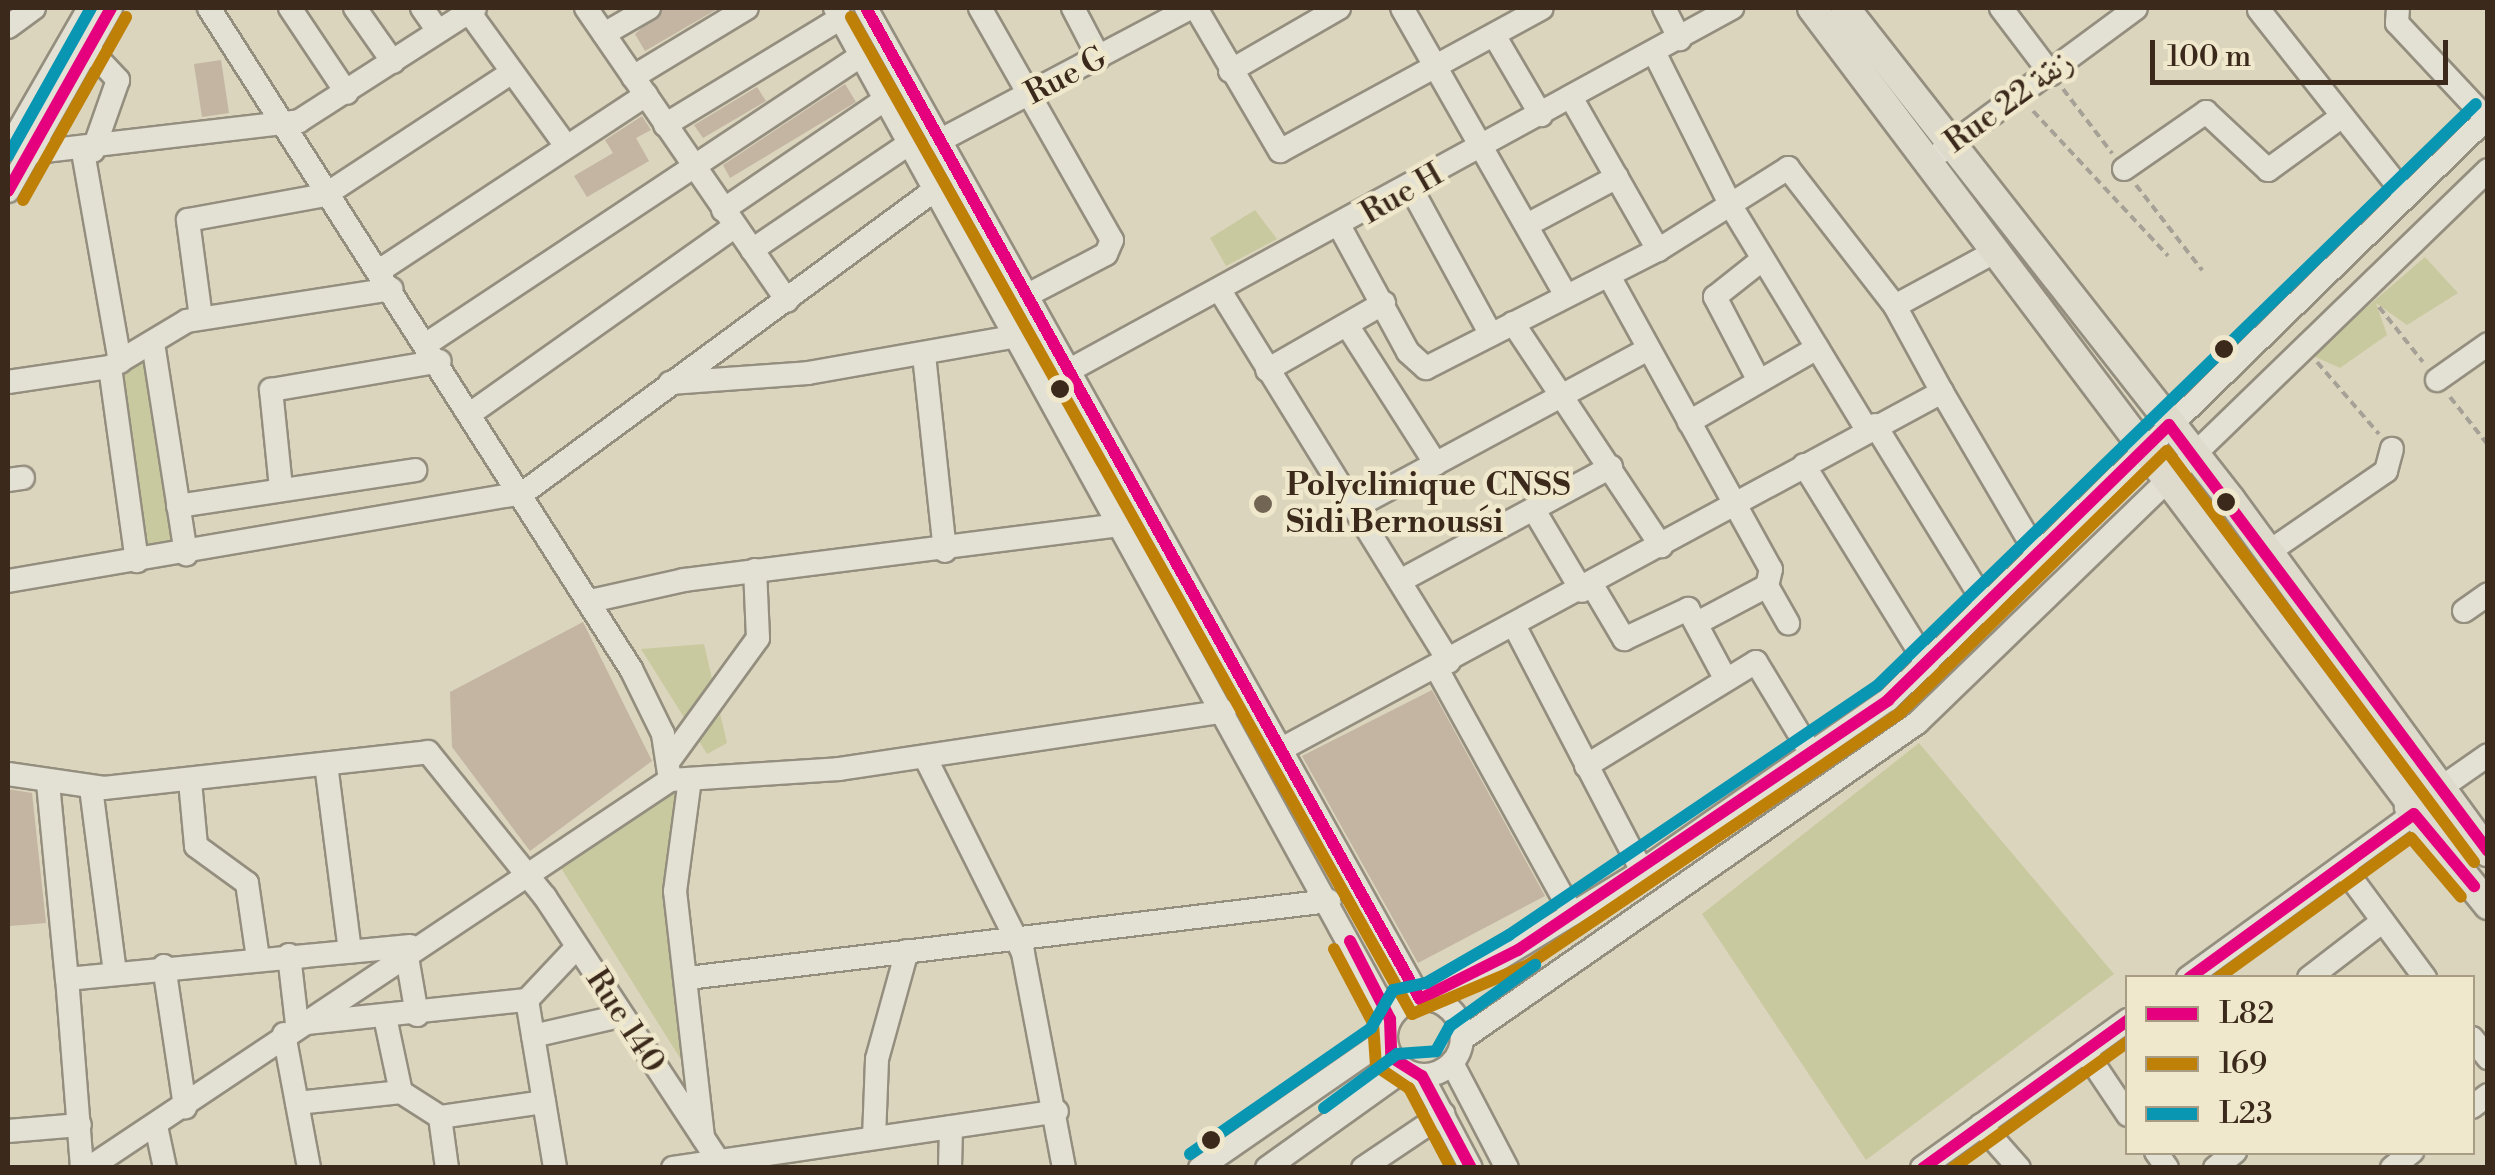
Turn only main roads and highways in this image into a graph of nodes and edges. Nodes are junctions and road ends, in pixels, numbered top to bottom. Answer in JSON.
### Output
{"nodes":[{"id":1,"x":1812,"y":8,"type":"edge"},
{"id":2,"x":1845,"y":8,"type":"edge"},
{"id":3,"x":1941,"y":152,"type":"junction"},
{"id":4,"x":2444,"y":788,"type":"junction"},
{"id":5,"x":2414,"y":810,"type":"junction"},
{"id":6,"x":2488,"y":852,"type":"edge"},
{"id":7,"x":2488,"y":905,"type":"edge"}],
"edges":[{"from":1,"to":3,"type":"main road"},
{"from":2,"to":3,"type":"main road"},
{"from":3,"to":4,"type":"main road"},
{"from":3,"to":5,"type":"main road"},
{"from":4,"to":5,"type":"main road"},
{"from":4,"to":6,"type":"main road"},
{"from":5,"to":7,"type":"main road"}]}
